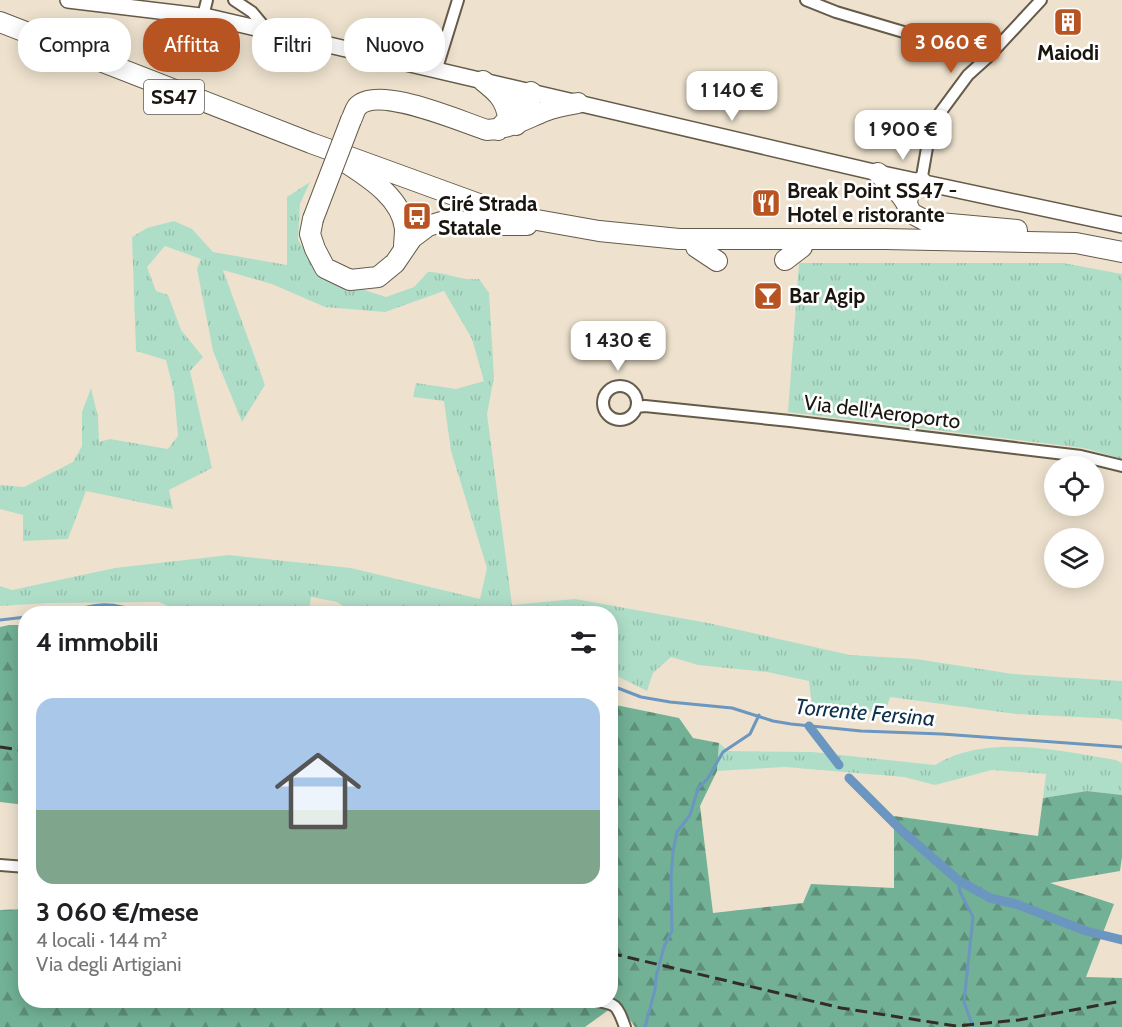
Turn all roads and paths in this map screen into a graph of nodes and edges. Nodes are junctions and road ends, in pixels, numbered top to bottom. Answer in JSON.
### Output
{"nodes":[{"id":1,"x":68,"y":0,"type":"edge"},
{"id":2,"x":207,"y":0,"type":"edge"},
{"id":3,"x":234,"y":0,"type":"edge"},
{"id":4,"x":458,"y":0,"type":"edge"},
{"id":5,"x":806,"y":0,"type":"edge"},
{"id":6,"x":1041,"y":0,"type":"edge"},
{"id":7,"x":202,"y":16,"type":"junction"},
{"id":8,"x":257,"y":18,"type":"edge"},
{"id":9,"x":0,"y":22,"type":"edge"},
{"id":10,"x":252,"y":27,"type":"edge"},
{"id":11,"x":0,"y":31,"type":"edge"},
{"id":12,"x":445,"y":42,"type":"edge"},
{"id":13,"x":988,"y":57,"type":"junction"},
{"id":14,"x":445,"y":70,"type":"edge"},
{"id":15,"x":483,"y":81,"type":"junction"},
{"id":16,"x":531,"y":92,"type":"junction"},
{"id":17,"x":578,"y":103,"type":"junction"},
{"id":18,"x":507,"y":124,"type":"junction"},
{"id":19,"x":347,"y":163,"type":"junction"},
{"id":20,"x":878,"y":172,"type":"junction"},
{"id":21,"x":921,"y":182,"type":"junction"},
{"id":22,"x":906,"y":201,"type":"junction"},
{"id":23,"x":535,"y":225,"type":"junction"},
{"id":24,"x":1122,"y":225,"type":"edge"},
{"id":25,"x":1076,"y":243,"type":"junction"},
{"id":26,"x":696,"y":247,"type":"junction"},
{"id":27,"x":802,"y":247,"type":"junction"},
{"id":28,"x":404,"y":248,"type":"junction"},
{"id":29,"x":1122,"y":252,"type":"edge"},
{"id":30,"x":1122,"y":258,"type":"edge"},
{"id":31,"x":785,"y":260,"type":"dead end"},
{"id":32,"x":717,"y":261,"type":"dead end"},
{"id":33,"x":637,"y":407,"type":"dead end"},
{"id":34,"x":1122,"y":466,"type":"edge"},
{"id":35,"x":0,"y":865,"type":"edge"},
{"id":36,"x":18,"y":866,"type":"edge"},
{"id":37,"x":618,"y":1008,"type":"edge"},
{"id":38,"x":625,"y":1027,"type":"edge"}],
"edges":[{"from":1,"to":7,"type":"main road"},
{"from":2,"to":7,"type":"street"},
{"from":3,"to":8,"type":"street"},
{"from":4,"to":12,"type":"street"},
{"from":5,"to":13,"type":"street"},
{"from":6,"to":13,"type":"street"},
{"from":7,"to":10,"type":"main road"},
{"from":9,"to":25,"type":"highway","number":"SS47"},
{"from":11,"to":19,"type":"highway","number":"SS47"},
{"from":13,"to":21,"type":"street"},
{"from":14,"to":15,"type":"main road"},
{"from":15,"to":16,"type":"main road"},
{"from":15,"to":18,"type":"highway"},
{"from":16,"to":17,"type":"main road"},
{"from":16,"to":18,"type":"highway"},
{"from":17,"to":18,"type":"highway"},
{"from":17,"to":20,"type":"main road"},
{"from":18,"to":28,"type":"highway","bridge":true},
{"from":19,"to":23,"type":"highway","number":"SS47"},
{"from":19,"to":28,"type":"highway"},
{"from":20,"to":21,"type":"main road"},
{"from":20,"to":22,"type":"highway"},
{"from":21,"to":22,"type":"highway"},
{"from":21,"to":24,"type":"main road"},
{"from":22,"to":25,"type":"highway"},
{"from":23,"to":26,"type":"highway","number":"SS47"},
{"from":23,"to":28,"type":"highway"},
{"from":25,"to":29,"type":"highway","number":"SS47"},
{"from":26,"to":27,"type":"highway","number":"SS47"},
{"from":26,"to":32,"type":"highway"},
{"from":27,"to":30,"type":"highway","number":"SS47"},
{"from":27,"to":31,"type":"highway"},
{"from":33,"to":34,"type":"street","name":"Via dell'Aeroporto"},
{"from":35,"to":36,"type":"street"},
{"from":37,"to":38,"type":"street"}]}
